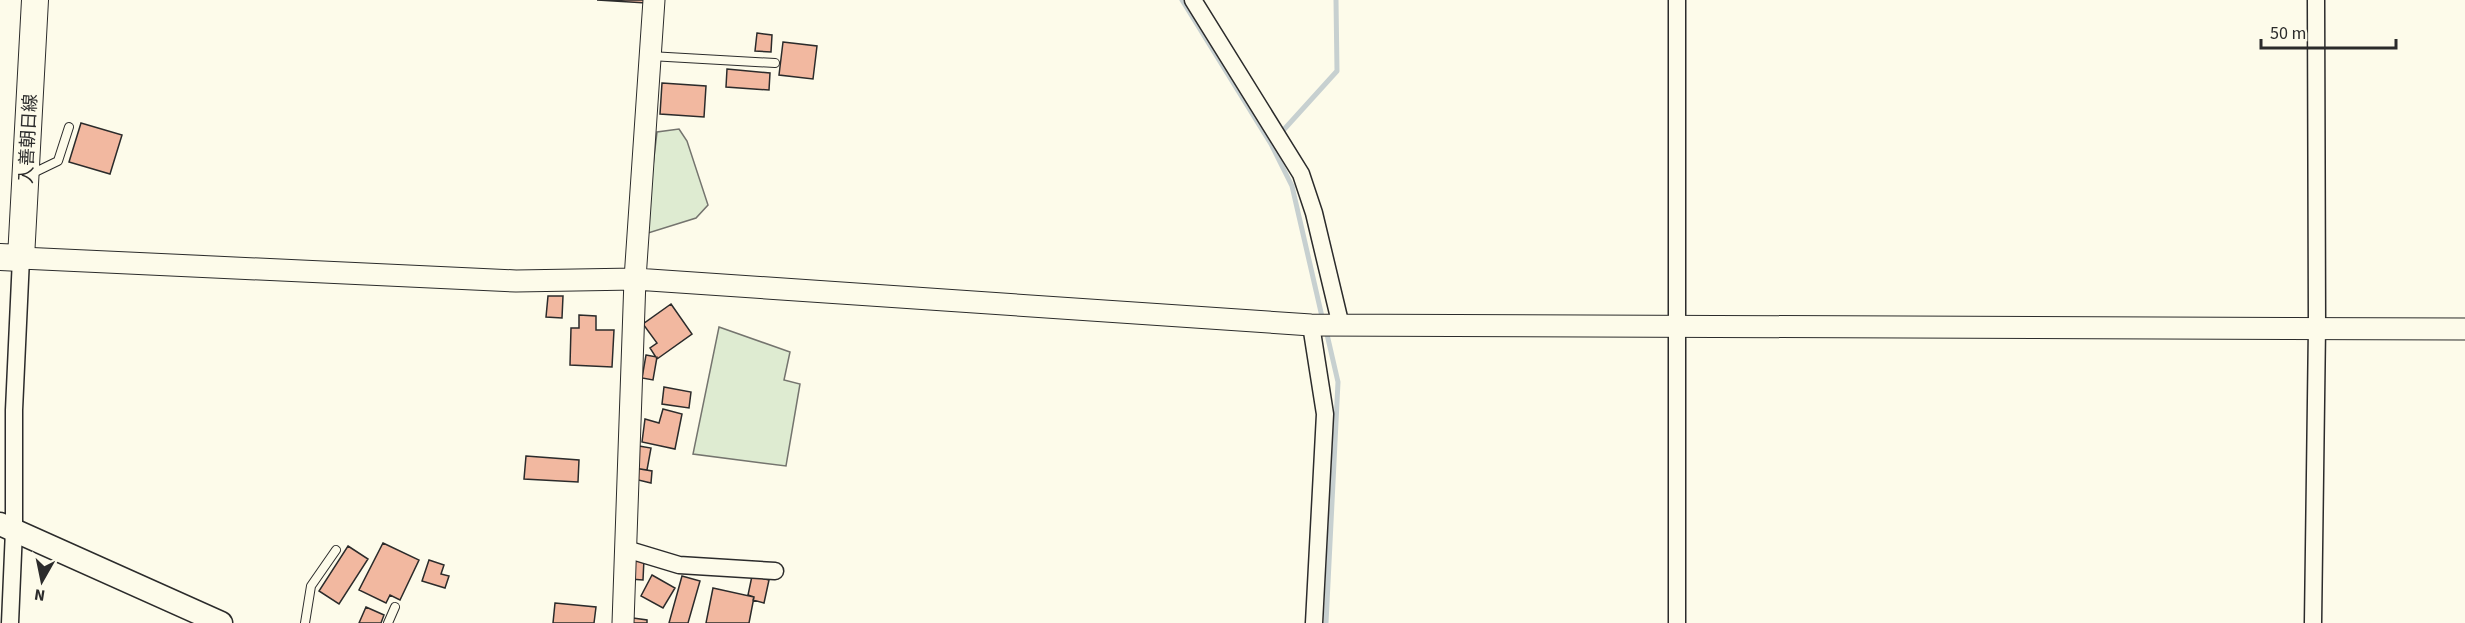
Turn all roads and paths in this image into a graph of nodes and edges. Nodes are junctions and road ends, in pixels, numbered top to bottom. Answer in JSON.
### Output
{"nodes":[{"id":1,"x":35,"y":0,"type":"edge"},
{"id":2,"x":654,"y":0,"type":"edge"},
{"id":3,"x":1193,"y":0,"type":"edge"},
{"id":4,"x":1677,"y":0,"type":"edge"},
{"id":5,"x":2316,"y":0,"type":"edge"},
{"id":6,"x":650,"y":56,"type":"junction"},
{"id":7,"x":775,"y":63,"type":"dead end"},
{"id":8,"x":69,"y":127,"type":"dead end"},
{"id":9,"x":26,"y":176,"type":"junction"},
{"id":10,"x":10,"y":257,"type":"edge"},
{"id":11,"x":635,"y":279,"type":"junction"},
{"id":12,"x":1311,"y":325,"type":"junction"},
{"id":13,"x":1341,"y":326,"type":"junction"},
{"id":14,"x":2317,"y":327,"type":"junction"},
{"id":15,"x":1676,"y":328,"type":"junction"},
{"id":16,"x":2465,"y":329,"type":"edge"},
{"id":17,"x":7,"y":527,"type":"edge"},
{"id":18,"x":626,"y":549,"type":"junction"},
{"id":19,"x":336,"y":550,"type":"dead end"},
{"id":20,"x":775,"y":571,"type":"dead end"},
{"id":21,"x":395,"y":607,"type":"dead end"},
{"id":22,"x":10,"y":623,"type":"edge"},
{"id":23,"x":221,"y":623,"type":"edge"},
{"id":24,"x":305,"y":623,"type":"edge"},
{"id":25,"x":388,"y":623,"type":"edge"},
{"id":26,"x":623,"y":623,"type":"edge"},
{"id":27,"x":1314,"y":623,"type":"edge"},
{"id":28,"x":1677,"y":623,"type":"edge"},
{"id":29,"x":2313,"y":623,"type":"edge"}],
"edges":[{"from":1,"to":9,"type":"main road","name":"入善朝日線"},
{"from":2,"to":6,"type":"street"},
{"from":3,"to":13,"type":"street"},
{"from":4,"to":15,"type":"street"},
{"from":5,"to":14,"type":"street"},
{"from":6,"to":7,"type":"lane"},
{"from":6,"to":11,"type":"street"},
{"from":8,"to":9,"type":"lane"},
{"from":9,"to":10,"type":"main road","name":"入善朝日線"},
{"from":10,"to":11,"type":"street"},
{"from":10,"to":17,"type":"street"},
{"from":11,"to":12,"type":"street"},
{"from":11,"to":18,"type":"street"},
{"from":12,"to":13,"type":"street"},
{"from":12,"to":27,"type":"street"},
{"from":13,"to":15,"type":"street"},
{"from":14,"to":15,"type":"street"},
{"from":14,"to":16,"type":"street"},
{"from":14,"to":29,"type":"street"},
{"from":15,"to":28,"type":"street"},
{"from":17,"to":22,"type":"street"},
{"from":17,"to":23,"type":"main road"},
{"from":18,"to":20,"type":"street"},
{"from":18,"to":26,"type":"street"},
{"from":19,"to":24,"type":"lane"},
{"from":21,"to":25,"type":"lane"}]}
